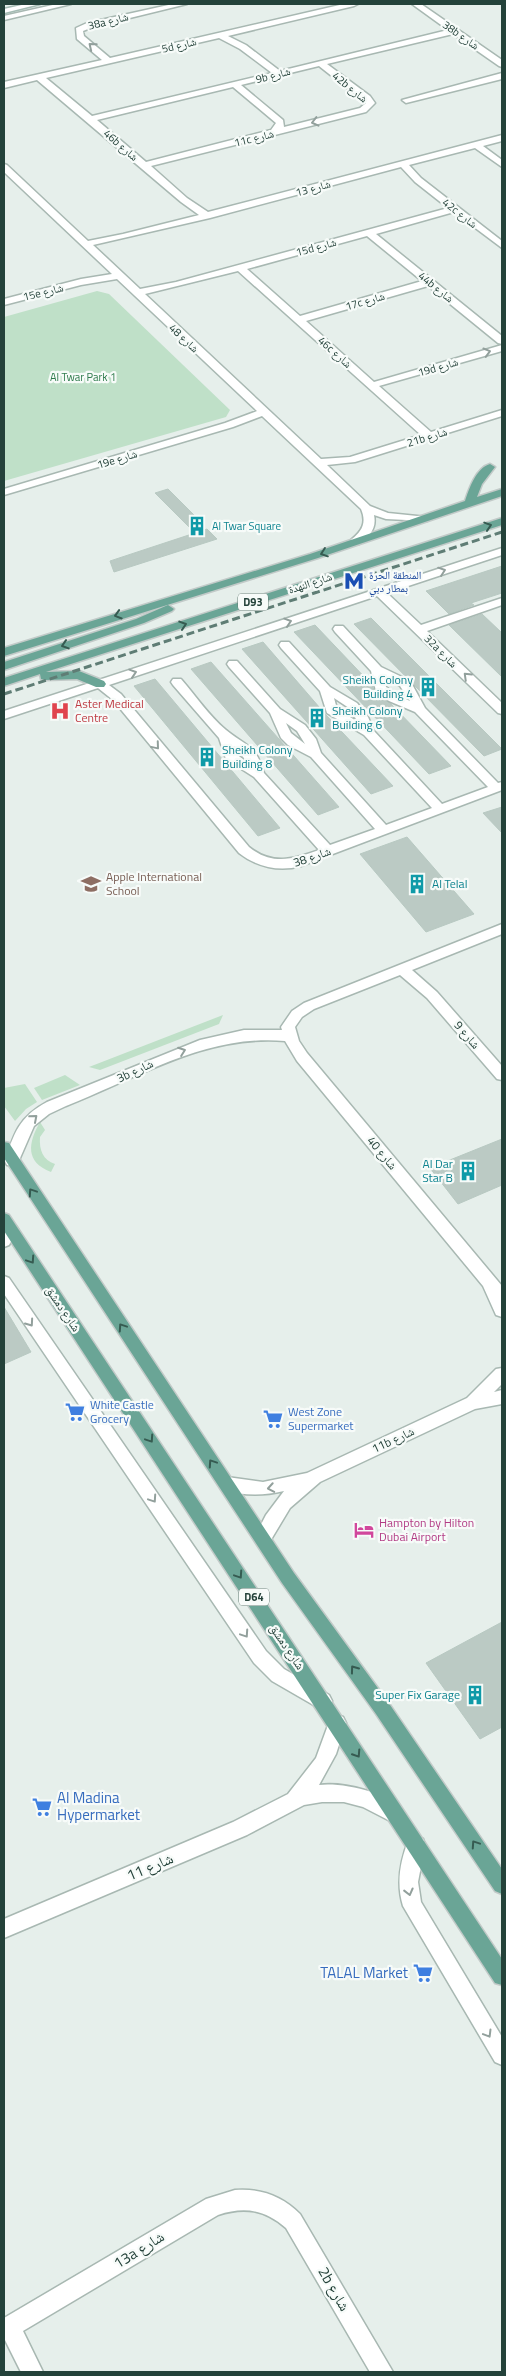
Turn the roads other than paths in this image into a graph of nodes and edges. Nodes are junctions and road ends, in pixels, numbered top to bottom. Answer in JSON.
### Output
{"nodes":[{"id":1,"x":36,"y":4,"type":"edge"},
{"id":2,"x":67,"y":4,"type":"edge"},
{"id":3,"x":183,"y":4,"type":"edge"},
{"id":4,"x":354,"y":4,"type":"edge"},
{"id":5,"x":416,"y":5,"type":"edge"},
{"id":6,"x":4,"y":11,"type":"edge"},
{"id":7,"x":4,"y":18,"type":"edge"},
{"id":8,"x":455,"y":31,"type":"junction"},
{"id":9,"x":230,"y":33,"type":"junction"},
{"id":10,"x":220,"y":35,"type":"junction"},
{"id":11,"x":243,"y":47,"type":"junction"},
{"id":12,"x":110,"y":61,"type":"junction"},
{"id":13,"x":320,"y":64,"type":"junction"},
{"id":14,"x":502,"y":64,"type":"edge"},
{"id":15,"x":278,"y":74,"type":"junction"},
{"id":16,"x":43,"y":76,"type":"junction"},
{"id":17,"x":502,"y":76,"type":"edge"},
{"id":18,"x":234,"y":84,"type":"junction"},
{"id":19,"x":4,"y":85,"type":"edge"},
{"id":20,"x":406,"y":100,"type":"dead end"},
{"id":21,"x":363,"y":110,"type":"joint"},
{"id":22,"x":91,"y":119,"type":"junction"},
{"id":23,"x":274,"y":133,"type":"junction"},
{"id":24,"x":502,"y":138,"type":"edge"},
{"id":25,"x":477,"y":145,"type":"junction"},
{"id":26,"x":502,"y":164,"type":"edge"},
{"id":27,"x":145,"y":165,"type":"junction"},
{"id":28,"x":398,"y":166,"type":"junction"},
{"id":29,"x":4,"y":168,"type":"edge"},
{"id":30,"x":18,"y":180,"type":"junction"},
{"id":31,"x":4,"y":184,"type":"edge"},
{"id":32,"x":455,"y":209,"type":"junction"},
{"id":33,"x":202,"y":217,"type":"junction"},
{"id":34,"x":369,"y":233,"type":"junction"},
{"id":35,"x":502,"y":246,"type":"edge"},
{"id":36,"x":88,"y":247,"type":"junction"},
{"id":37,"x":240,"y":268,"type":"junction"},
{"id":38,"x":116,"y":273,"type":"junction"},
{"id":39,"x":430,"y":282,"type":"junction"},
{"id":40,"x":140,"y":296,"type":"junction"},
{"id":41,"x":4,"y":302,"type":"edge"},
{"id":42,"x":299,"y":320,"type":"junction"},
{"id":43,"x":502,"y":341,"type":"edge"},
{"id":44,"x":502,"y":348,"type":"edge"},
{"id":45,"x":373,"y":386,"type":"junction"},
{"id":46,"x":502,"y":413,"type":"edge"},
{"id":47,"x":266,"y":415,"type":"junction"},
{"id":48,"x":429,"y":436,"type":"junction"},
{"id":49,"x":351,"y":460,"type":"junction"},
{"id":50,"x":317,"y":463,"type":"junction"},
{"id":51,"x":490,"y":467,"type":"dead end"},
{"id":52,"x":329,"y":473,"type":"junction"},
{"id":53,"x":4,"y":492,"type":"edge"},
{"id":54,"x":502,"y":492,"type":"edge"},
{"id":55,"x":470,"y":502,"type":"junction"},
{"id":56,"x":366,"y":508,"type":"junction"},
{"id":57,"x":423,"y":519,"type":"junction"},
{"id":58,"x":502,"y":521,"type":"edge"},
{"id":59,"x":355,"y":542,"type":"junction"},
{"id":60,"x":502,"y":551,"type":"edge"},
{"id":61,"x":380,"y":592,"type":"junction"},
{"id":62,"x":191,"y":595,"type":"junction"},
{"id":63,"x":502,"y":601,"type":"edge"},
{"id":64,"x":339,"y":629,"type":"dead end"},
{"id":65,"x":420,"y":629,"type":"junction"},
{"id":66,"x":285,"y":645,"type":"dead end"},
{"id":67,"x":4,"y":652,"type":"edge"},
{"id":68,"x":233,"y":664,"type":"dead end"},
{"id":69,"x":4,"y":666,"type":"edge"},
{"id":70,"x":377,"y":670,"type":"junction"},
{"id":71,"x":178,"y":682,"type":"dead end"},
{"id":72,"x":4,"y":683,"type":"edge"},
{"id":73,"x":100,"y":684,"type":"junction"},
{"id":74,"x":326,"y":690,"type":"junction"},
{"id":75,"x":419,"y":709,"type":"junction"},
{"id":76,"x":502,"y":710,"type":"edge"},
{"id":77,"x":4,"y":715,"type":"edge"},
{"id":78,"x":368,"y":732,"type":"junction"},
{"id":79,"x":499,"y":787,"type":"edge"},
{"id":80,"x":440,"y":809,"type":"junction"},
{"id":81,"x":383,"y":830,"type":"junction"},
{"id":82,"x":328,"y":851,"type":"junction"},
{"id":83,"x":502,"y":929,"type":"edge"},
{"id":84,"x":414,"y":963,"type":"junction"},
{"id":85,"x":400,"y":968,"type":"junction"},
{"id":86,"x":432,"y":995,"type":"junction"},
{"id":87,"x":290,"y":1036,"type":"junction"},
{"id":88,"x":502,"y":1075,"type":"edge"},
{"id":89,"x":8,"y":1154,"type":"edge"},
{"id":90,"x":6,"y":1230,"type":"edge"},
{"id":91,"x":487,"y":1281,"type":"junction"},
{"id":92,"x":4,"y":1282,"type":"edge"},
{"id":93,"x":502,"y":1295,"type":"edge"},
{"id":94,"x":502,"y":1311,"type":"edge"},
{"id":95,"x":502,"y":1374,"type":"edge"},
{"id":96,"x":502,"y":1396,"type":"edge"},
{"id":97,"x":472,"y":1403,"type":"junction"},
{"id":98,"x":314,"y":1477,"type":"junction"},
{"id":99,"x":228,"y":1484,"type":"junction"},
{"id":100,"x":263,"y":1538,"type":"junction"},
{"id":101,"x":323,"y":1701,"type":"junction"},
{"id":102,"x":337,"y":1723,"type":"junction"},
{"id":103,"x":294,"y":1801,"type":"junction"},
{"id":104,"x":399,"y":1818,"type":"junction"},
{"id":105,"x":416,"y":1845,"type":"junction"},
{"id":106,"x":502,"y":1885,"type":"edge"},
{"id":107,"x":4,"y":1929,"type":"edge"},
{"id":108,"x":502,"y":1976,"type":"edge"},
{"id":109,"x":502,"y":2055,"type":"edge"},
{"id":110,"x":280,"y":2209,"type":"joint"},
{"id":111,"x":7,"y":2328,"type":"edge"},
{"id":112,"x":32,"y":2372,"type":"edge"},
{"id":113,"x":382,"y":2372,"type":"edge"}],
"edges":[{"from":1,"to":6,"type":"street"},
{"from":2,"to":7,"type":"street"},
{"from":12,"to":3,"type":"street","name":"38a شارع","one_way":true},
{"from":4,"to":9,"type":"street","name":"5d شارع"},
{"from":5,"to":8,"type":"street","name":"38b شارع"},
{"from":8,"to":13,"type":"street","name":"9b شارع"},
{"from":8,"to":14,"type":"street","name":"38b شارع"},
{"from":9,"to":10,"type":"street","name":"5d شارع"},
{"from":9,"to":11,"type":"street"},
{"from":10,"to":11,"type":"street"},
{"from":10,"to":12,"type":"street","name":"5d شارع"},
{"from":11,"to":15,"type":"street"},
{"from":12,"to":16,"type":"street","name":"5d شارع"},
{"from":13,"to":15,"type":"street","name":"9b شارع"},
{"from":13,"to":21,"type":"street","name":"42b شارع"},
{"from":15,"to":18,"type":"street","name":"9b شارع"},
{"from":16,"to":19,"type":"street","name":"5d شارع"},
{"from":16,"to":22,"type":"street","name":"46b شارع"},
{"from":17,"to":20,"type":"street"},
{"from":18,"to":22,"type":"street","name":"9b شارع"},
{"from":18,"to":23,"type":"street"},
{"from":21,"to":23,"type":"street","name":"11c شارع","one_way":true},
{"from":22,"to":27,"type":"street","name":"46b شارع"},
{"from":23,"to":27,"type":"street","name":"11c شارع"},
{"from":24,"to":25,"type":"street","name":"شارع 13"},
{"from":25,"to":26,"type":"street"},
{"from":25,"to":28,"type":"street","name":"شارع 13"},
{"from":27,"to":33,"type":"street","name":"46b شارع"},
{"from":28,"to":32,"type":"street","name":"42c شارع"},
{"from":28,"to":33,"type":"street","name":"شارع 13"},
{"from":29,"to":30,"type":"street","name":"شارع 48"},
{"from":30,"to":31,"type":"street"},
{"from":30,"to":36,"type":"street","name":"شارع 48"},
{"from":32,"to":34,"type":"street","name":"15d شارع"},
{"from":32,"to":35,"type":"street","name":"42c شارع"},
{"from":33,"to":36,"type":"street","name":"شارع 13"},
{"from":34,"to":37,"type":"street","name":"15d شارع"},
{"from":34,"to":39,"type":"street","name":"44b شارع"},
{"from":36,"to":38,"type":"street","name":"شارع 48"},
{"from":37,"to":40,"type":"street","name":"15d شارع"},
{"from":37,"to":42,"type":"street","name":"46c شارع"},
{"from":38,"to":40,"type":"street","name":"شارع 48"},
{"from":38,"to":41,"type":"street","name":"15e شارع"},
{"from":39,"to":42,"type":"street","name":"17c شارع"},
{"from":39,"to":43,"type":"street","name":"44b شارع"},
{"from":40,"to":47,"type":"street","name":"شارع 48"},
{"from":42,"to":45,"type":"street","name":"46c شارع"},
{"from":45,"to":44,"type":"street","name":"19d شارع","one_way":true},
{"from":45,"to":48,"type":"street","name":"46c شارع"},
{"from":46,"to":48,"type":"street","name":"21b شارع"},
{"from":47,"to":50,"type":"street","name":"شارع 48"},
{"from":47,"to":53,"type":"street","name":"19e شارع"},
{"from":48,"to":49,"type":"street","name":"21b شارع"},
{"from":49,"to":50,"type":"street","name":"21b شارع"},
{"from":49,"to":52,"type":"street","name":"21b شارع"},
{"from":50,"to":52,"type":"street","name":"شارع 48"},
{"from":51,"to":55,"type":"main road"},
{"from":52,"to":56,"type":"street","name":"شارع 48"},
{"from":54,"to":55,"type":"main road","name":"شارع النهدة","number":"D93"},
{"from":55,"to":57,"type":"main road","name":"شارع النهدة","number":"D93"},
{"from":56,"to":57,"type":"street","name":"شارع 48"},
{"from":56,"to":59,"type":"street"},
{"from":57,"to":59,"type":"main road","name":"شارع النهدة","number":"D93"},
{"from":72,"to":58,"type":"main road","name":"شارع النهدة","number":"D93","one_way":true},
{"from":59,"to":62,"type":"main road","name":"شارع النهدة","number":"D93","one_way":true},
{"from":61,"to":60,"type":"street","one_way":true},
{"from":61,"to":65,"type":"street","name":"32a شارع"},
{"from":73,"to":61,"type":"street","one_way":true},
{"from":62,"to":67,"type":"main road","name":"شارع النهدة","number":"D93","one_way":true},
{"from":62,"to":69,"type":"main road","one_way":true},
{"from":63,"to":65,"type":"street"},
{"from":64,"to":70,"type":"street"},
{"from":76,"to":65,"type":"street","name":"32a شارع","one_way":true},
{"from":66,"to":74,"type":"street"},
{"from":68,"to":81,"type":"street"},
{"from":70,"to":75,"type":"street"},
{"from":70,"to":75,"type":"street"},
{"from":71,"to":82,"type":"street"},
{"from":72,"to":73,"type":"main road"},
{"from":73,"to":77,"type":"street"},
{"from":73,"to":82,"type":"street","name":"شارع 38","one_way":true},
{"from":74,"to":78,"type":"street"},
{"from":74,"to":78,"type":"street"},
{"from":75,"to":79,"type":"street"},
{"from":78,"to":80,"type":"street"},
{"from":79,"to":80,"type":"street","name":"شارع 38"},
{"from":80,"to":81,"type":"street","name":"شارع 38"},
{"from":81,"to":82,"type":"street","name":"شارع 38"},
{"from":83,"to":84,"type":"street"},
{"from":84,"to":85,"type":"street"},
{"from":84,"to":86,"type":"street","name":"شارع 9"},
{"from":85,"to":86,"type":"street","name":"شارع 9"},
{"from":85,"to":87,"type":"street"},
{"from":86,"to":88,"type":"street","name":"شارع 9"},
{"from":89,"to":87,"type":"street","name":"3b شارع","one_way":true},
{"from":87,"to":91,"type":"street","name":"شارع 40"},
{"from":99,"to":89,"type":"main road","one_way":true},
{"from":90,"to":101,"type":"main road","name":"شارع دمشق","number":"D64","one_way":true},
{"from":91,"to":93,"type":"street","name":"شارع 40"},
{"from":91,"to":94,"type":"street","name":"شارع 40"},
{"from":92,"to":101,"type":"street","one_way":true},
{"from":95,"to":97,"type":"street","name":"11b شارع"},
{"from":96,"to":97,"type":"street","name":"11b شارع"},
{"from":97,"to":98,"type":"street","name":"11b شارع"},
{"from":98,"to":99,"type":"street","name":"11b شارع","one_way":true},
{"from":98,"to":100,"type":"street","name":"11b شارع"},
{"from":99,"to":100,"type":"main road"},
{"from":106,"to":100,"type":"main road","one_way":true},
{"from":101,"to":102,"type":"main road","name":"شارع دمشق","number":"D64"},
{"from":102,"to":103,"type":"street","name":"شارع 11"},
{"from":102,"to":104,"type":"main road","name":"شارع دمشق","number":"D64","one_way":true},
{"from":103,"to":104,"type":"street","name":"شارع 11"},
{"from":103,"to":107,"type":"street","name":"شارع 11"},
{"from":104,"to":105,"type":"main road","name":"شارع دمشق","number":"D64"},
{"from":105,"to":108,"type":"main road","name":"شارع دمشق","number":"D64"},
{"from":105,"to":109,"type":"street","one_way":true},
{"from":110,"to":111,"type":"street","name":"13a شارع"},
{"from":110,"to":113,"type":"street","name":"2b شارع"},
{"from":111,"to":112,"type":"street"}]}
